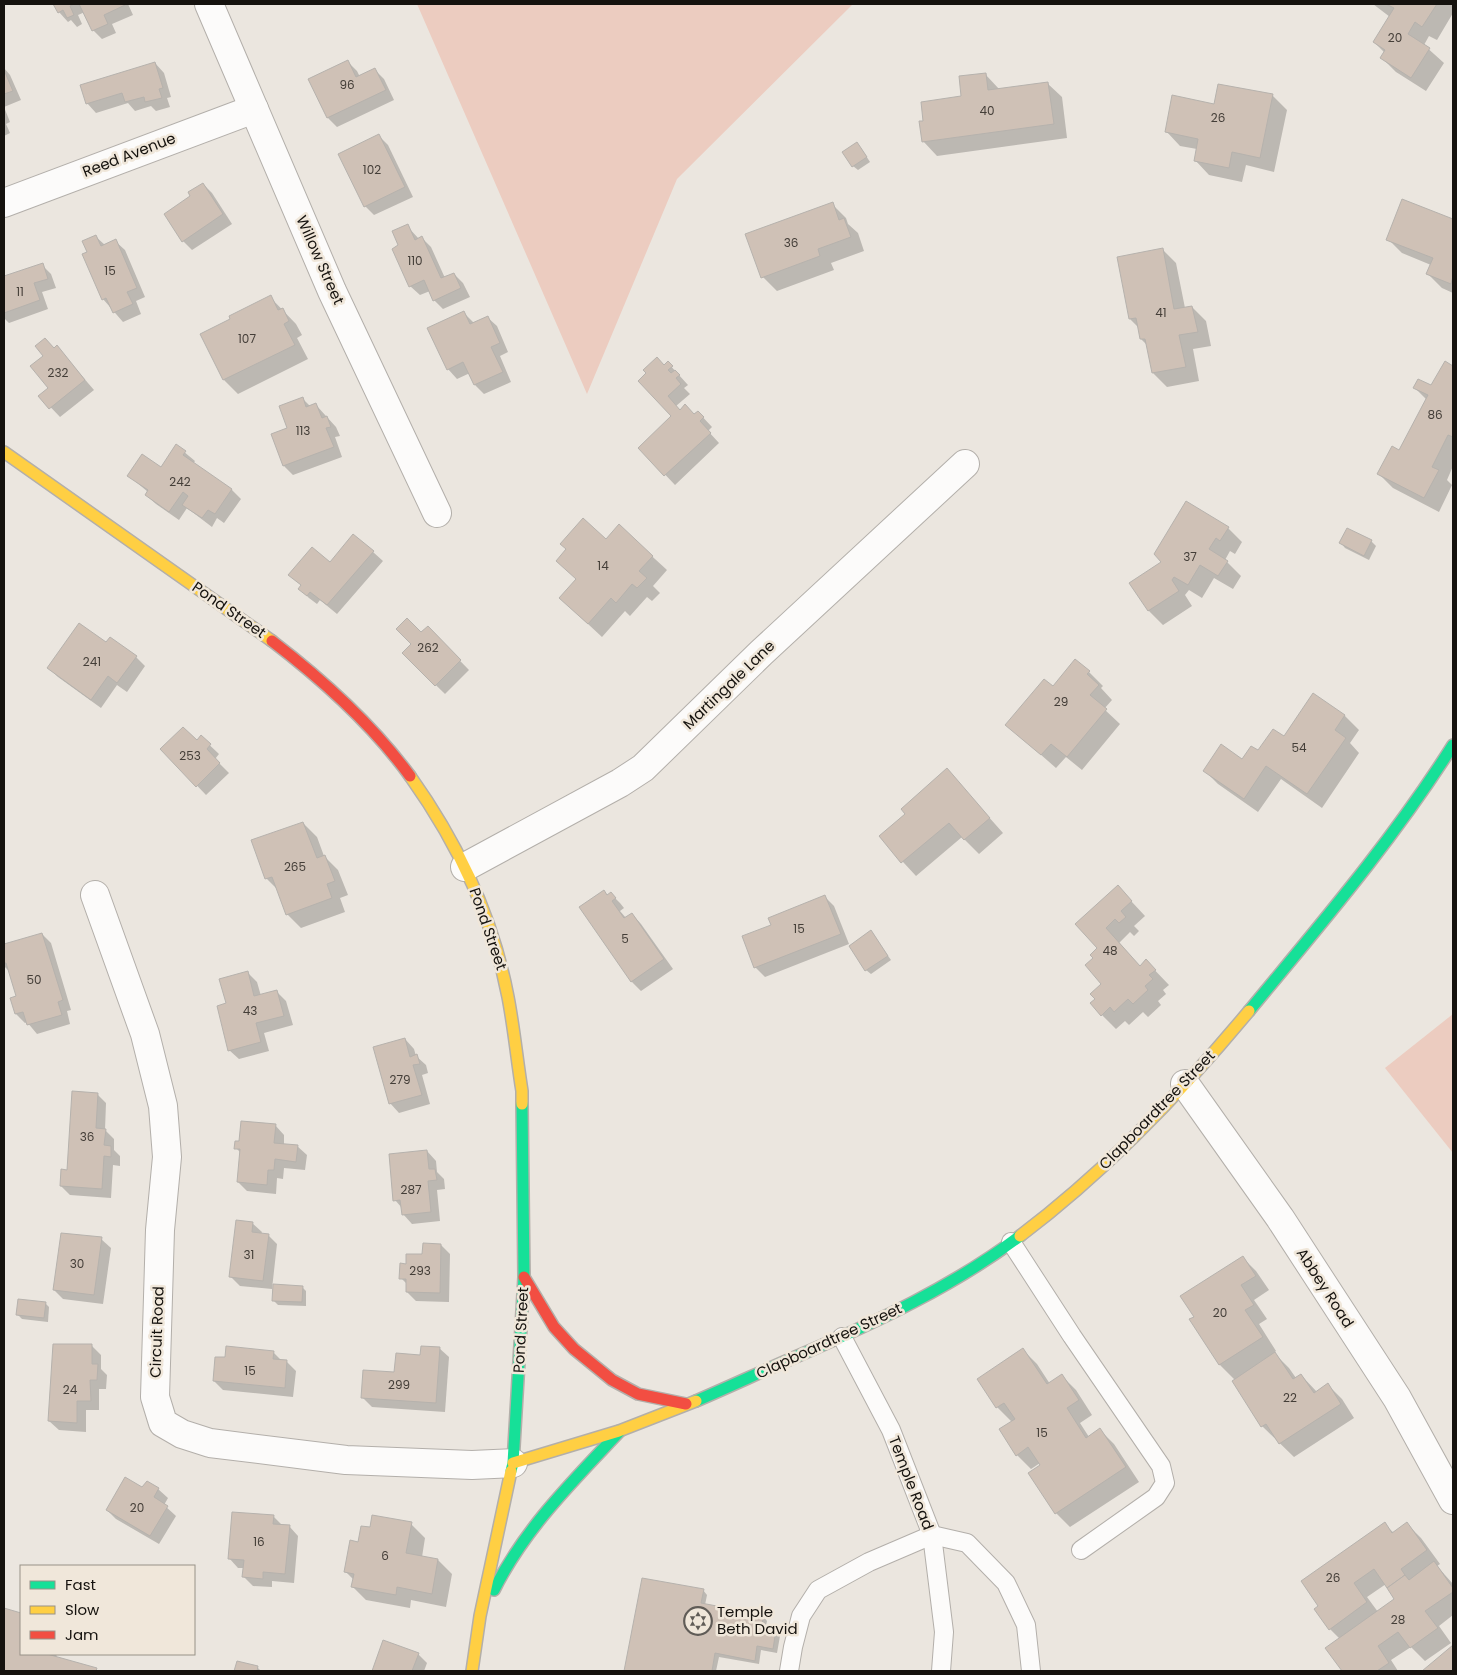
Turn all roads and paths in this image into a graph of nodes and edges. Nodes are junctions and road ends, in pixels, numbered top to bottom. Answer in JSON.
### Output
{"nodes":[{"id":1,"x":209,"y":4,"type":"edge"},
{"id":2,"x":254,"y":109,"type":"junction"},
{"id":3,"x":4,"y":203,"type":"edge"},
{"id":4,"x":4,"y":452,"type":"edge"},
{"id":5,"x":965,"y":464,"type":"dead end"},
{"id":6,"x":436,"y":513,"type":"dead end"},
{"id":7,"x":1453,"y":745,"type":"edge"},
{"id":8,"x":466,"y":868,"type":"junction"},
{"id":9,"x":95,"y":895,"type":"dead end"},
{"id":10,"x":1185,"y":1084,"type":"junction"},
{"id":11,"x":1011,"y":1242,"type":"junction"},
{"id":12,"x":524,"y":1277,"type":"junction"},
{"id":13,"x":842,"y":1336,"type":"junction"},
{"id":14,"x":686,"y":1404,"type":"junction"},
{"id":15,"x":621,"y":1430,"type":"junction"},
{"id":16,"x":513,"y":1463,"type":"junction"},
{"id":17,"x":1453,"y":1500,"type":"edge"},
{"id":18,"x":932,"y":1535,"type":"junction"},
{"id":19,"x":1081,"y":1550,"type":"dead end"},
{"id":20,"x":480,"y":1616,"type":"junction"},
{"id":21,"x":472,"y":1671,"type":"edge"},
{"id":22,"x":789,"y":1671,"type":"edge"},
{"id":23,"x":941,"y":1671,"type":"edge"},
{"id":24,"x":1031,"y":1671,"type":"edge"}],
"edges":[{"from":1,"to":2,"type":"street","name":"Willow Street"},
{"from":2,"to":3,"type":"street","name":"Reed Avenue"},
{"from":2,"to":6,"type":"street","name":"Willow Street"},
{"from":4,"to":8,"type":"street","name":"Pond Street"},
{"from":5,"to":8,"type":"street","name":"Martingale Lane"},
{"from":7,"to":10,"type":"street","name":"Clapboardtree Street"},
{"from":8,"to":12,"type":"street","name":"Pond Street"},
{"from":9,"to":16,"type":"street","name":"Circuit Road"},
{"from":10,"to":11,"type":"street","name":"Clapboardtree Street"},
{"from":10,"to":17,"type":"street","name":"Abbey Road"},
{"from":11,"to":13,"type":"street","name":"Clapboardtree Street"},
{"from":11,"to":19,"type":"lane"},
{"from":12,"to":14,"type":"street"},
{"from":12,"to":16,"type":"street","name":"Pond Street"},
{"from":13,"to":14,"type":"street","name":"Clapboardtree Street"},
{"from":13,"to":18,"type":"lane","name":"Temple Road"},
{"from":14,"to":15,"type":"street","name":"Clapboardtree Street"},
{"from":15,"to":16,"type":"street","name":"Clapboardtree Street"},
{"from":15,"to":20,"type":"street","name":"Pond Street"},
{"from":16,"to":20,"type":"street","name":"Pond Street"},
{"from":18,"to":22,"type":"lane"},
{"from":18,"to":23,"type":"lane","name":"Temple Road"},
{"from":18,"to":24,"type":"lane"},
{"from":20,"to":21,"type":"street","name":"Pond Street"}]}
